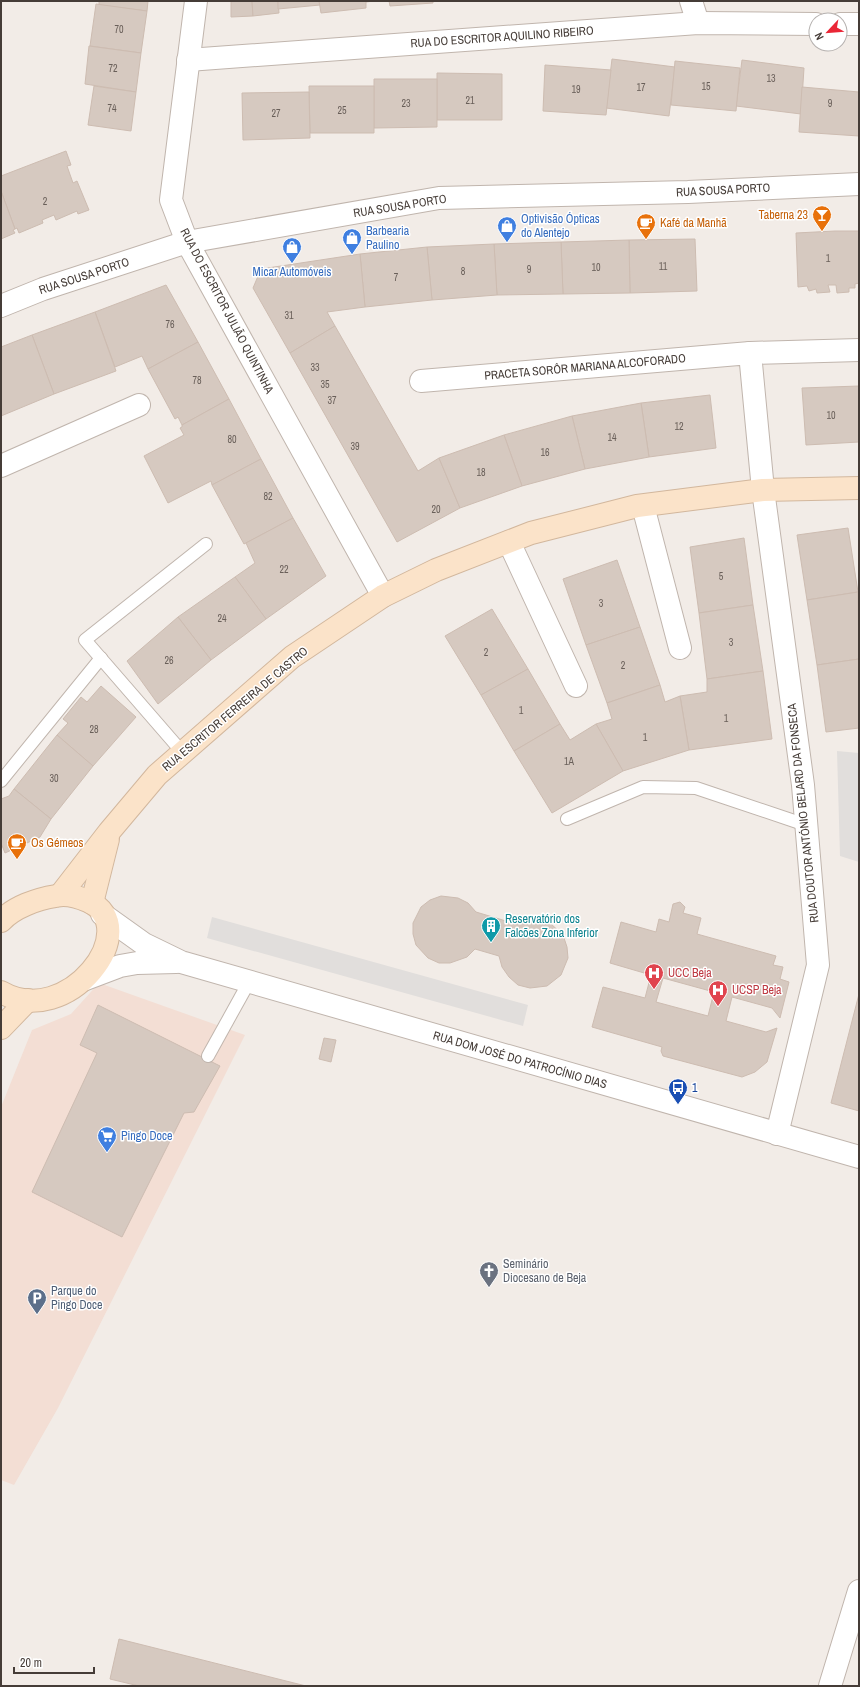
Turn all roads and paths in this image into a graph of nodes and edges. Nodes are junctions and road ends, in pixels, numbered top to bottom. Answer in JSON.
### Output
{"nodes":[{"id":1,"x":196,"y":1,"type":"edge"},
{"id":2,"x":691,"y":1,"type":"edge"},
{"id":3,"x":698,"y":24,"type":"junction"},
{"id":4,"x":808,"y":24,"type":"edge"},
{"id":5,"x":848,"y":24,"type":"edge"},
{"id":6,"x":859,"y":24,"type":"edge"},
{"id":7,"x":188,"y":60,"type":"junction"},
{"id":8,"x":859,"y":184,"type":"edge"},
{"id":9,"x":187,"y":242,"type":"junction"},
{"id":10,"x":1,"y":306,"type":"edge"},
{"id":11,"x":859,"y":350,"type":"edge"},
{"id":12,"x":750,"y":353,"type":"junction"},
{"id":13,"x":421,"y":381,"type":"dead end"},
{"id":14,"x":139,"y":405,"type":"dead end"},
{"id":15,"x":1,"y":466,"type":"edge"},
{"id":16,"x":859,"y":488,"type":"edge"},
{"id":17,"x":763,"y":490,"type":"junction"},
{"id":18,"x":643,"y":506,"type":"junction"},
{"id":19,"x":509,"y":542,"type":"junction"},
{"id":20,"x":206,"y":544,"type":"dead end"},
{"id":21,"x":383,"y":596,"type":"junction"},
{"id":22,"x":680,"y":648,"type":"dead end"},
{"id":23,"x":101,"y":658,"type":"junction"},
{"id":24,"x":576,"y":686,"type":"dead end"},
{"id":25,"x":183,"y":753,"type":"junction"},
{"id":26,"x":1,"y":781,"type":"edge"},
{"id":27,"x":567,"y":819,"type":"dead end"},
{"id":28,"x":806,"y":824,"type":"junction"},
{"id":29,"x":109,"y":832,"type":"junction"},
{"id":30,"x":61,"y":894,"type":"junction"},
{"id":31,"x":97,"y":908,"type":"junction"},
{"id":32,"x":1,"y":921,"type":"edge"},
{"id":33,"x":181,"y":962,"type":"junction"},
{"id":34,"x":83,"y":980,"type":"junction"},
{"id":35,"x":249,"y":982,"type":"junction"},
{"id":36,"x":1,"y":992,"type":"edge"},
{"id":37,"x":28,"y":1000,"type":"junction"},
{"id":38,"x":1,"y":1028,"type":"edge"},
{"id":39,"x":208,"y":1056,"type":"dead end"},
{"id":40,"x":777,"y":1134,"type":"junction"},
{"id":41,"x":859,"y":1158,"type":"edge"},
{"id":42,"x":859,"y":1591,"type":"edge"},
{"id":43,"x":830,"y":1686,"type":"edge"}],
"edges":[{"from":1,"to":7,"type":"street","name":"RUA DO ESCRITOR JULIÃO QUINTINHA"},
{"from":2,"to":3,"type":"street"},
{"from":3,"to":4,"type":"street","name":"RUA DO ESCRITOR AQUILINO RIBEIRO"},
{"from":3,"to":7,"type":"street","name":"RUA DO ESCRITOR AQUILINO RIBEIRO"},
{"from":5,"to":6,"type":"street"},
{"from":7,"to":9,"type":"street","name":"RUA DO ESCRITOR JULIÃO QUINTINHA"},
{"from":8,"to":9,"type":"street","name":"RUA SOUSA PORTO"},
{"from":9,"to":10,"type":"street","name":"RUA SOUSA PORTO"},
{"from":9,"to":21,"type":"street","name":"RUA DO ESCRITOR JULIÃO QUINTINHA"},
{"from":11,"to":12,"type":"street","name":"PRACETA SORÔR MARIANA ALCOFORADO"},
{"from":12,"to":13,"type":"street","name":"PRACETA SORÔR MARIANA ALCOFORADO"},
{"from":12,"to":17,"type":"street"},
{"from":14,"to":15,"type":"street"},
{"from":16,"to":17,"type":"main road","name":"RUA ESCRITOR FERREIRA DE CASTRO"},
{"from":17,"to":18,"type":"main road","name":"RUA ESCRITOR FERREIRA DE CASTRO"},
{"from":17,"to":28,"type":"street","name":"RUA DOUTOR ANTÓNIO BELARD DA FONSECA"},
{"from":18,"to":19,"type":"main road","name":"RUA ESCRITOR FERREIRA DE CASTRO"},
{"from":18,"to":22,"type":"street"},
{"from":19,"to":21,"type":"main road","name":"RUA ESCRITOR FERREIRA DE CASTRO"},
{"from":19,"to":24,"type":"street"},
{"from":20,"to":23,"type":"lane"},
{"from":21,"to":25,"type":"main road","name":"RUA ESCRITOR FERREIRA DE CASTRO"},
{"from":23,"to":25,"type":"lane"},
{"from":23,"to":26,"type":"lane"},
{"from":25,"to":29,"type":"main road","name":"RUA ESCRITOR FERREIRA DE CASTRO"},
{"from":27,"to":28,"type":"lane"},
{"from":28,"to":40,"type":"street","name":"RUA DOUTOR ANTÓNIO BELARD DA FONSECA"},
{"from":29,"to":30,"type":"main road","name":"RUA ESCRITOR FERREIRA DE CASTRO"},
{"from":29,"to":31,"type":"main road","name":"RUA ESCRITOR FERREIRA DE CASTRO"},
{"from":30,"to":31,"type":"main road"},
{"from":30,"to":32,"type":"main road"},
{"from":31,"to":33,"type":"street","name":"RUA DOM JOSÉ DO PATROCÍNIO DIAS"},
{"from":31,"to":34,"type":"main road"},
{"from":33,"to":34,"type":"street","name":"RUA DOM JOSÉ DO PATROCÍNIO DIAS"},
{"from":33,"to":35,"type":"street","name":"RUA DOM JOSÉ DO PATROCÍNIO DIAS"},
{"from":34,"to":37,"type":"main road"},
{"from":35,"to":39,"type":"lane"},
{"from":35,"to":40,"type":"street","name":"RUA DOM JOSÉ DO PATROCÍNIO DIAS"},
{"from":36,"to":37,"type":"main road"},
{"from":37,"to":38,"type":"main road"},
{"from":40,"to":41,"type":"street","name":"RUA DOM JOSÉ DO PATROCÍNIO DIAS"},
{"from":42,"to":43,"type":"street"}]}
